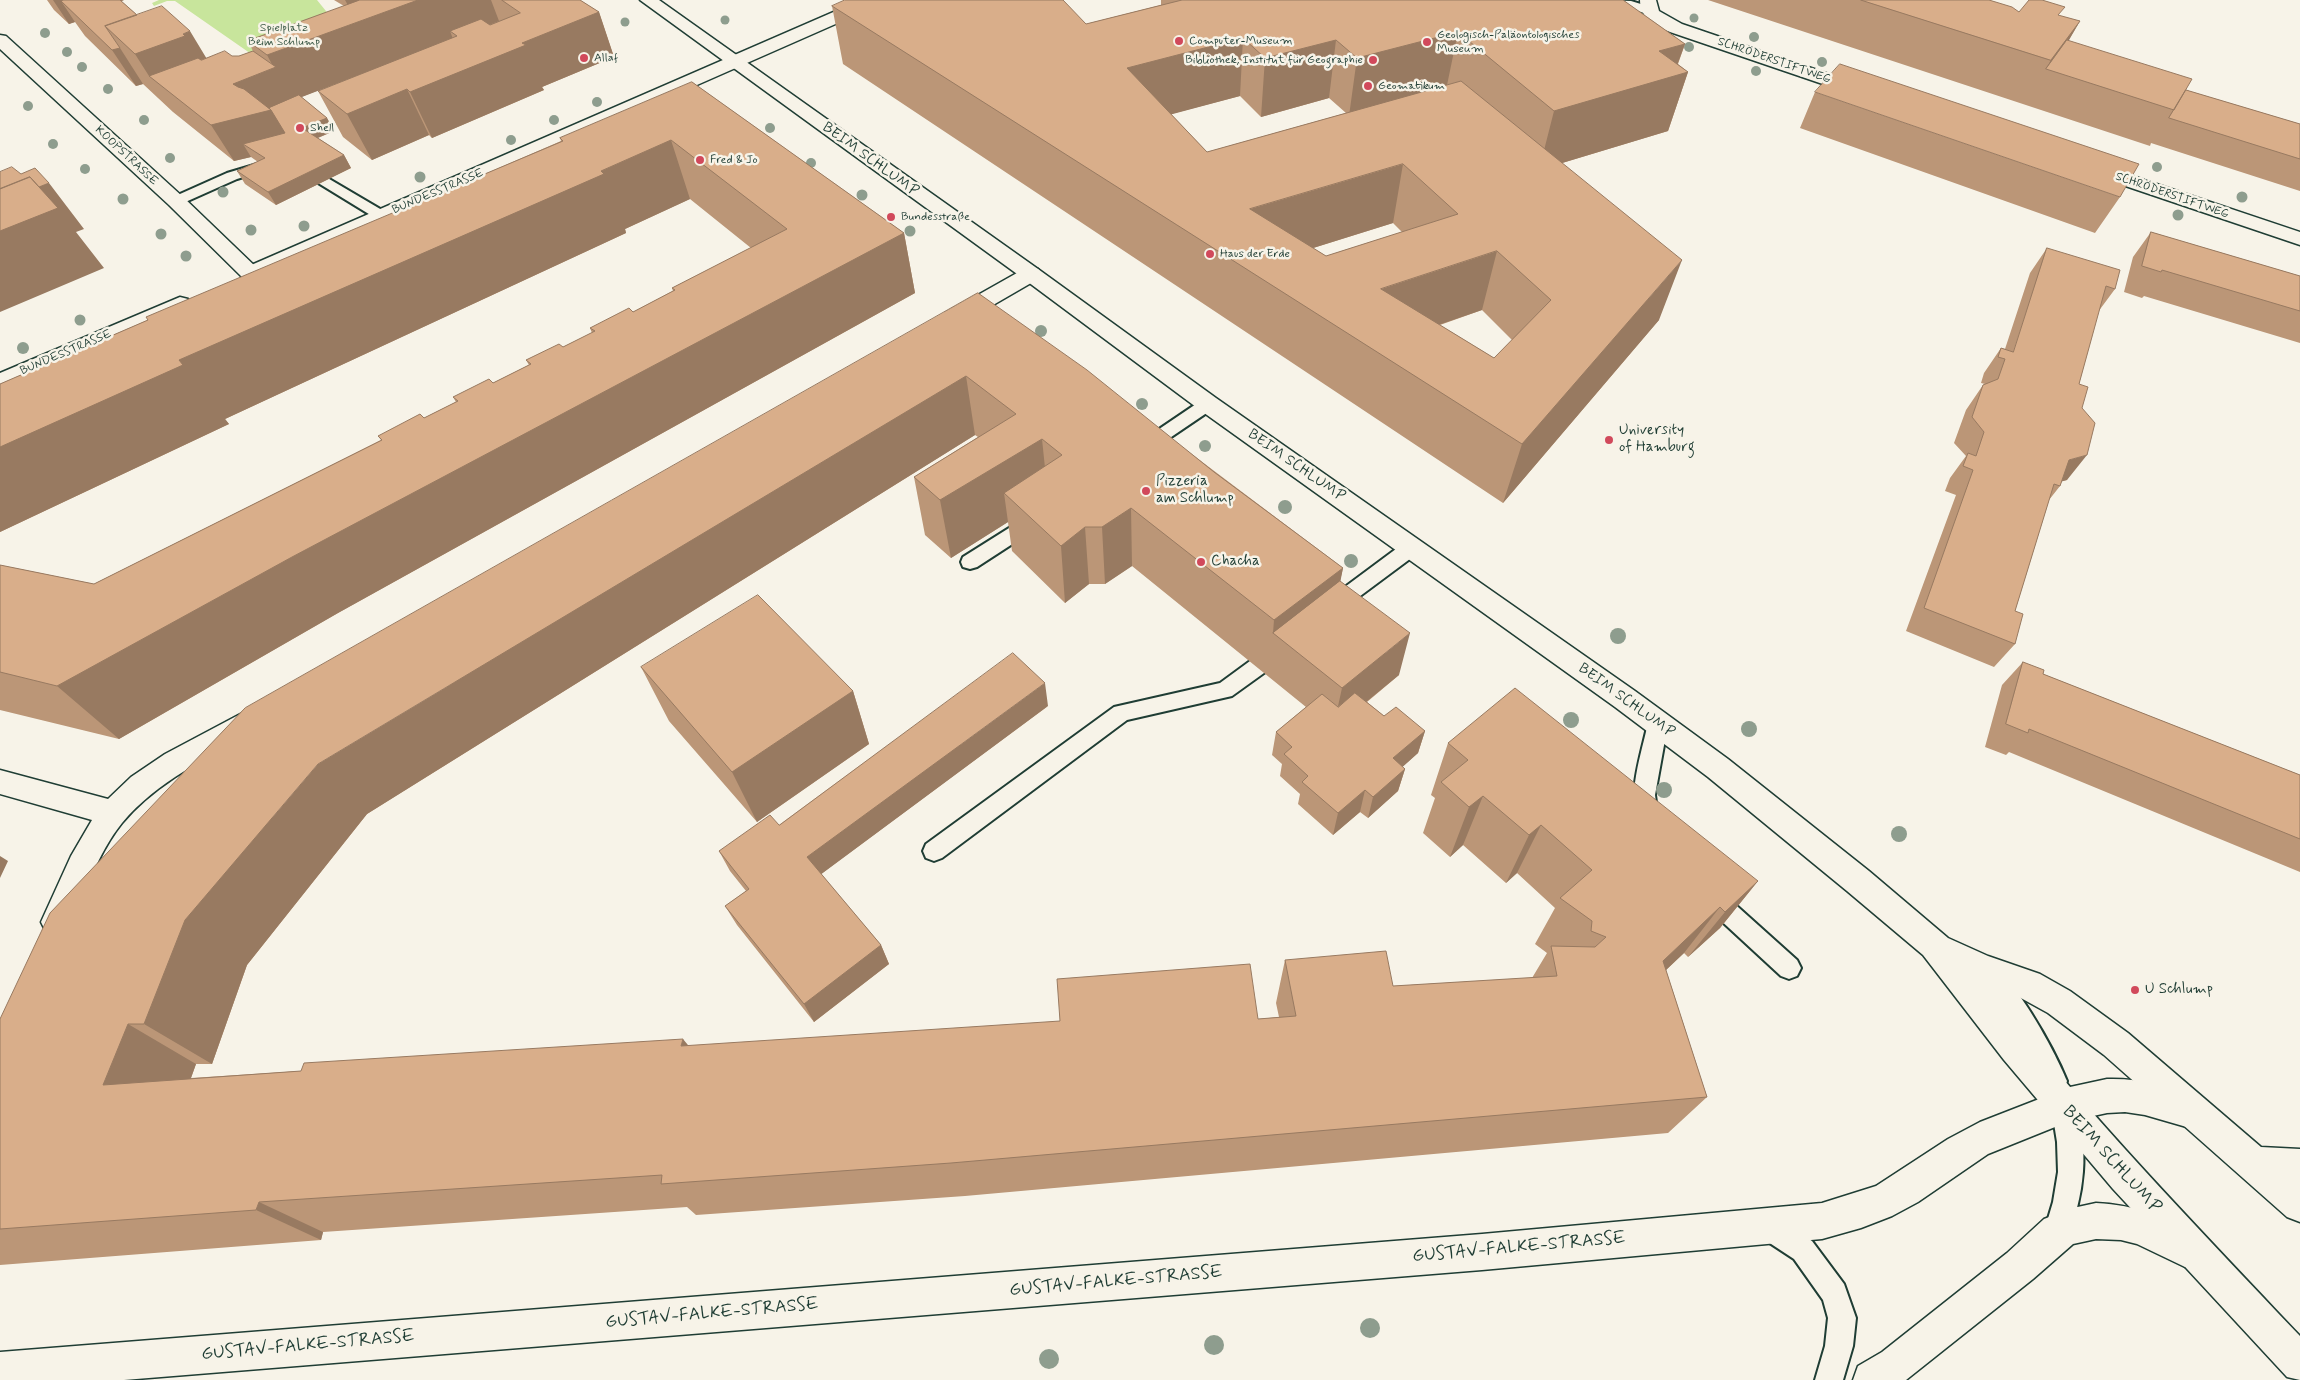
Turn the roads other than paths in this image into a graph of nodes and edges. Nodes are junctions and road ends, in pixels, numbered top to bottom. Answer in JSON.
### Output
{"nodes":[{"id":1,"x":648,"y":0,"type":"edge"},
{"id":2,"x":875,"y":0,"type":"edge"},
{"id":3,"x":1606,"y":2,"type":"edge"},
{"id":4,"x":1649,"y":5,"type":"edge"},
{"id":5,"x":0,"y":40,"type":"edge"},
{"id":6,"x":735,"y":63,"type":"junction"},
{"id":7,"x":1876,"y":96,"type":"edge"},
{"id":8,"x":2075,"y":163,"type":"edge"},
{"id":9,"x":176,"y":201,"type":"junction"},
{"id":10,"x":382,"y":216,"type":"junction"},
{"id":11,"x":2300,"y":239,"type":"edge"},
{"id":12,"x":1031,"y":274,"type":"junction"},
{"id":13,"x":242,"y":278,"type":"joint"},
{"id":14,"x":197,"y":297,"type":"edge"},
{"id":15,"x":932,"y":330,"type":"edge"},
{"id":16,"x":0,"y":382,"type":"edge"},
{"id":17,"x":1208,"y":404,"type":"junction"},
{"id":18,"x":1127,"y":459,"type":"edge"},
{"id":19,"x":1042,"y":516,"type":"edge"},
{"id":20,"x":1411,"y":548,"type":"junction"},
{"id":21,"x":970,"y":562,"type":"dead end"},
{"id":22,"x":1321,"y":615,"type":"edge"},
{"id":23,"x":1257,"y":666,"type":"dead end"},
{"id":24,"x":266,"y":711,"type":"edge"},
{"id":25,"x":1658,"y":723,"type":"junction"},
{"id":26,"x":0,"y":782,"type":"edge"},
{"id":27,"x":114,"y":813,"type":"junction"},
{"id":28,"x":1653,"y":832,"type":"edge"},
{"id":29,"x":934,"y":851,"type":"dead end"},
{"id":30,"x":1697,"y":884,"type":"edge"},
{"id":31,"x":1934,"y":945,"type":"junction"},
{"id":32,"x":46,"y":946,"type":"edge"},
{"id":33,"x":1789,"y":968,"type":"dead end"},
{"id":34,"x":1982,"y":968,"type":"junction"},
{"id":35,"x":2063,"y":1106,"type":"junction"},
{"id":36,"x":2200,"y":1115,"type":"junction"},
{"id":37,"x":2256,"y":1164,"type":"junction"},
{"id":38,"x":2300,"y":1166,"type":"edge"},
{"id":39,"x":2300,"y":1204,"type":"edge"},
{"id":40,"x":1767,"y":1226,"type":"junction"},
{"id":41,"x":2057,"y":1232,"type":"junction"},
{"id":42,"x":2214,"y":1272,"type":"junction"},
{"id":43,"x":2300,"y":1364,"type":"edge"},
{"id":44,"x":0,"y":1371,"type":"edge"},
{"id":45,"x":1828,"y":1380,"type":"edge"},
{"id":46,"x":1872,"y":1380,"type":"edge"}],
"edges":[{"from":1,"to":6,"type":"street","name":"BEIM SCHLUMP"},
{"from":2,"to":6,"type":"street","name":"BUNDESSTRASSE"},
{"from":3,"to":4,"type":"lane"},
{"from":4,"to":7,"type":"street","name":"SCHRÖDERSTIFTWEG"},
{"from":5,"to":9,"type":"street","name":"KOOPSTRASSE"},
{"from":6,"to":10,"type":"street","name":"BUNDESSTRASSE"},
{"from":6,"to":12,"type":"street","name":"BEIM SCHLUMP"},
{"from":8,"to":11,"type":"street","name":"SCHRÖDERSTIFTWEG"},
{"from":9,"to":10,"type":"lane"},
{"from":9,"to":13,"type":"street","name":"KOOPSTRASSE"},
{"from":10,"to":13,"type":"street","name":"BUNDESSTRASSE"},
{"from":12,"to":15,"type":"street"},
{"from":12,"to":17,"type":"street","name":"BEIM SCHLUMP"},
{"from":14,"to":16,"type":"street","name":"BUNDESSTRASSE"},
{"from":17,"to":18,"type":"lane"},
{"from":17,"to":20,"type":"street","name":"BEIM SCHLUMP"},
{"from":19,"to":21,"type":"lane"},
{"from":20,"to":22,"type":"lane"},
{"from":20,"to":25,"type":"street","name":"BEIM SCHLUMP"},
{"from":23,"to":29,"type":"lane"},
{"from":24,"to":27,"type":"street"},
{"from":25,"to":28,"type":"lane"},
{"from":25,"to":31,"type":"street","name":"BEIM SCHLUMP"},
{"from":26,"to":27,"type":"street"},
{"from":27,"to":32,"type":"street"},
{"from":30,"to":33,"type":"lane"},
{"from":31,"to":34,"type":"street","name":"BEIM SCHLUMP"},
{"from":31,"to":35,"type":"street","name":"BEIM SCHLUMP"},
{"from":34,"to":35,"type":"lane"},
{"from":34,"to":36,"type":"street","name":"BEIM SCHLUMP"},
{"from":35,"to":36,"type":"street","name":"GUSTAV-FALKE-STRASSE"},
{"from":35,"to":40,"type":"street","name":"GUSTAV-FALKE-STRASSE"},
{"from":35,"to":41,"type":"lane"},
{"from":35,"to":42,"type":"street","name":"BEIM SCHLUMP"},
{"from":36,"to":37,"type":"street","name":"BEIM SCHLUMP"},
{"from":37,"to":38,"type":"street"},
{"from":37,"to":39,"type":"street","name":"BEIM SCHLUMP"},
{"from":40,"to":44,"type":"street","name":"GUSTAV-FALKE-STRASSE"},
{"from":40,"to":45,"type":"lane"},
{"from":41,"to":42,"type":"street"},
{"from":41,"to":46,"type":"street"},
{"from":42,"to":43,"type":"street","name":"BEIM SCHLUMP"}]}
